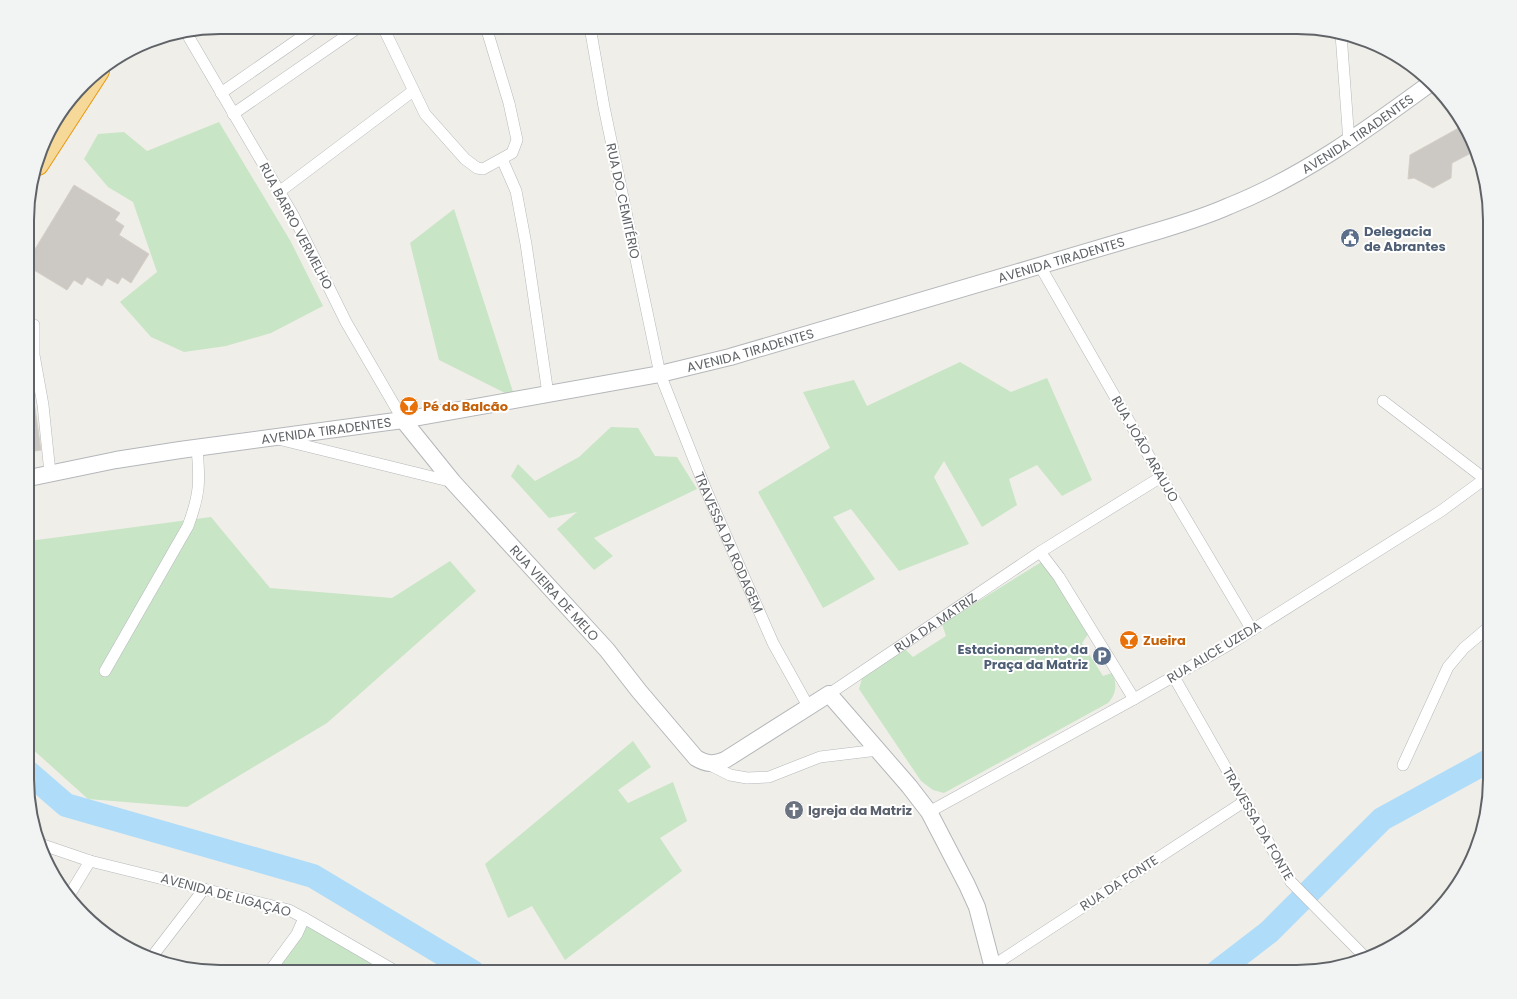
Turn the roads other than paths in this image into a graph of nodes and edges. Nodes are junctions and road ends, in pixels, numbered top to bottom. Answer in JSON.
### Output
{"nodes":[{"id":1,"x":306,"y":34,"type":"edge"},
{"id":2,"x":349,"y":34,"type":"edge"},
{"id":3,"x":386,"y":34,"type":"edge"},
{"id":4,"x":488,"y":34,"type":"edge"},
{"id":5,"x":591,"y":34,"type":"edge"},
{"id":6,"x":189,"y":37,"type":"edge"},
{"id":7,"x":1341,"y":39,"type":"edge"},
{"id":8,"x":1426,"y":87,"type":"edge"},
{"id":9,"x":413,"y":91,"type":"junction"},
{"id":10,"x":85,"y":93,"type":"edge"},
{"id":11,"x":221,"y":93,"type":"junction"},
{"id":12,"x":233,"y":114,"type":"junction"},
{"id":13,"x":1349,"y":142,"type":"junction"},
{"id":14,"x":48,"y":150,"type":"edge"},
{"id":15,"x":502,"y":159,"type":"junction"},
{"id":16,"x":279,"y":192,"type":"junction"},
{"id":17,"x":1040,"y":266,"type":"junction"},
{"id":18,"x":34,"y":325,"type":"dead end"},
{"id":19,"x":660,"y":374,"type":"junction"},
{"id":20,"x":548,"y":394,"type":"junction"},
{"id":21,"x":1383,"y":401,"type":"dead end"},
{"id":22,"x":402,"y":420,"type":"junction"},
{"id":23,"x":270,"y":437,"type":"junction"},
{"id":24,"x":197,"y":448,"type":"junction"},
{"id":25,"x":50,"y":473,"type":"junction"},
{"id":26,"x":1483,"y":474,"type":"edge"},
{"id":27,"x":34,"y":477,"type":"edge"},
{"id":28,"x":1160,"y":478,"type":"junction"},
{"id":29,"x":1483,"y":480,"type":"edge"},
{"id":30,"x":453,"y":482,"type":"junction"},
{"id":31,"x":1040,"y":552,"type":"junction"},
{"id":32,"x":1252,"y":630,"type":"junction"},
{"id":33,"x":1483,"y":632,"type":"edge"},
{"id":34,"x":105,"y":671,"type":"dead end"},
{"id":35,"x":1174,"y":677,"type":"junction"},
{"id":36,"x":829,"y":694,"type":"junction"},
{"id":37,"x":1134,"y":699,"type":"junction"},
{"id":38,"x":808,"y":706,"type":"junction"},
{"id":39,"x":878,"y":750,"type":"junction"},
{"id":40,"x":708,"y":763,"type":"junction"},
{"id":41,"x":1403,"y":765,"type":"dead end"},
{"id":42,"x":1245,"y":801,"type":"junction"},
{"id":43,"x":929,"y":812,"type":"junction"},
{"id":44,"x":47,"y":846,"type":"edge"},
{"id":45,"x":90,"y":861,"type":"junction"},
{"id":46,"x":204,"y":889,"type":"junction"},
{"id":47,"x":72,"y":891,"type":"edge"},
{"id":48,"x":304,"y":918,"type":"junction"},
{"id":49,"x":155,"y":953,"type":"edge"},
{"id":50,"x":1361,"y":954,"type":"edge"},
{"id":51,"x":274,"y":965,"type":"edge"},
{"id":52,"x":375,"y":965,"type":"edge"},
{"id":53,"x":993,"y":965,"type":"edge"},
{"id":54,"x":999,"y":965,"type":"edge"}],
"edges":[{"from":1,"to":11,"type":"street"},
{"from":2,"to":12,"type":"street"},
{"from":3,"to":9,"type":"street"},
{"from":4,"to":15,"type":"street"},
{"from":5,"to":19,"type":"street","name":"RUA DO CEMITÉRIO"},
{"from":6,"to":11,"type":"street","name":"RUA BARRO VERMELHO"},
{"from":7,"to":13,"type":"street"},
{"from":8,"to":13,"type":"street","name":"AVENIDA TIRADENTES"},
{"from":9,"to":15,"type":"street"},
{"from":9,"to":16,"type":"street"},
{"from":10,"to":14,"type":"highway"},
{"from":11,"to":12,"type":"street","name":"RUA BARRO VERMELHO"},
{"from":12,"to":16,"type":"street","name":"RUA BARRO VERMELHO"},
{"from":13,"to":17,"type":"street","name":"AVENIDA TIRADENTES"},
{"from":15,"to":20,"type":"street"},
{"from":16,"to":22,"type":"street","name":"RUA BARRO VERMELHO"},
{"from":17,"to":19,"type":"street","name":"AVENIDA TIRADENTES"},
{"from":17,"to":28,"type":"street","name":"RUA JOÃO ARAUJO"},
{"from":18,"to":25,"type":"street"},
{"from":19,"to":20,"type":"street","name":"AVENIDA TIRADENTES"},
{"from":19,"to":38,"type":"street","name":"TRAVESSA DA RODAGEM"},
{"from":20,"to":22,"type":"street","name":"AVENIDA TIRADENTES"},
{"from":21,"to":26,"type":"street"},
{"from":22,"to":23,"type":"street","name":"AVENIDA TIRADENTES"},
{"from":22,"to":30,"type":"street","name":"RUA VIEIRA DE MELO"},
{"from":23,"to":24,"type":"street","name":"AVENIDA TIRADENTES"},
{"from":23,"to":30,"type":"street"},
{"from":24,"to":25,"type":"street","name":"AVENIDA TIRADENTES"},
{"from":24,"to":34,"type":"street"},
{"from":25,"to":27,"type":"street","name":"AVENIDA TIRADENTES"},
{"from":28,"to":31,"type":"street","name":"RUA DA MATRIZ"},
{"from":28,"to":32,"type":"street","name":"RUA JOÃO ARAUJO"},
{"from":29,"to":32,"type":"street","name":"RUA ALICE UZEDA"},
{"from":30,"to":40,"type":"street","name":"RUA VIEIRA DE MELO"},
{"from":31,"to":36,"type":"street","name":"RUA DA MATRIZ"},
{"from":31,"to":37,"type":"street"},
{"from":32,"to":35,"type":"street","name":"RUA ALICE UZEDA"},
{"from":33,"to":41,"type":"street"},
{"from":35,"to":37,"type":"street","name":"RUA ALICE UZEDA"},
{"from":35,"to":42,"type":"street","name":"TRAVESSA DA FONTE"},
{"from":36,"to":38,"type":"street","name":"RUA DA MATRIZ"},
{"from":36,"to":39,"type":"street"},
{"from":37,"to":43,"type":"street","name":"RUA ALICE UZEDA"},
{"from":38,"to":40,"type":"street","name":"RUA DA MATRIZ"},
{"from":39,"to":40,"type":"street"},
{"from":39,"to":43,"type":"street"},
{"from":42,"to":50,"type":"street","name":"TRAVESSA DA FONTE"},
{"from":42,"to":54,"type":"street","name":"RUA DA FONTE"},
{"from":43,"to":53,"type":"street"},
{"from":44,"to":45,"type":"street","name":"AVENIDA DE LIGAÇÃO"},
{"from":45,"to":46,"type":"street","name":"AVENIDA DE LIGAÇÃO"},
{"from":45,"to":47,"type":"street"},
{"from":46,"to":48,"type":"street","name":"AVENIDA DE LIGAÇÃO"},
{"from":46,"to":49,"type":"street"},
{"from":48,"to":51,"type":"street"},
{"from":48,"to":52,"type":"street","name":"AVENIDA DE LIGAÇÃO"}]}
